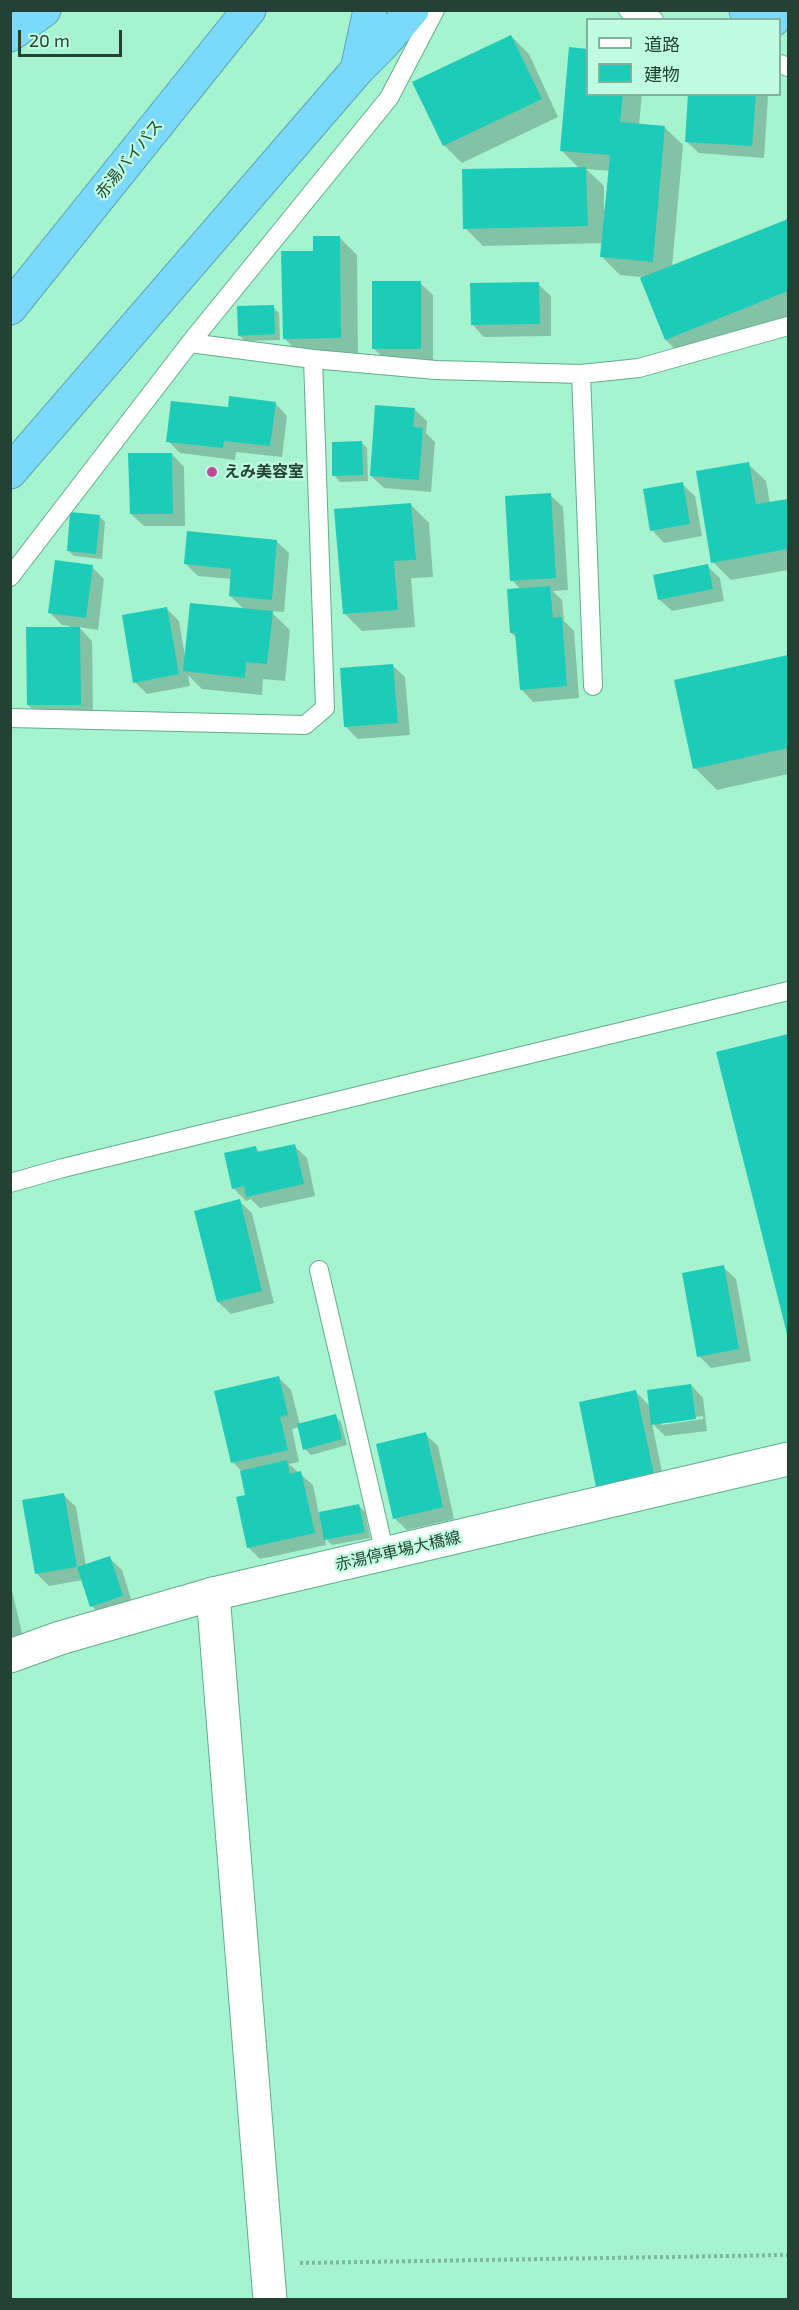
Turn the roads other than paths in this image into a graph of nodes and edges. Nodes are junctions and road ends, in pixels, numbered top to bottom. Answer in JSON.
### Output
{"nodes":[{"id":1,"x":23,"y":10,"type":"edge"},
{"id":2,"x":44,"y":10,"type":"edge"},
{"id":3,"x":249,"y":10,"type":"edge"},
{"id":4,"x":370,"y":10,"type":"edge"},
{"id":5,"x":412,"y":10,"type":"edge"},
{"id":6,"x":435,"y":10,"type":"edge"},
{"id":7,"x":628,"y":10,"type":"edge"},
{"id":8,"x":746,"y":10,"type":"edge"},
{"id":9,"x":649,"y":18,"type":"edge"},
{"id":10,"x":768,"y":18,"type":"edge"},
{"id":11,"x":10,"y":33,"type":"edge"},
{"id":12,"x":357,"y":70,"type":"junction"},
{"id":13,"x":10,"y":308,"type":"edge"},
{"id":14,"x":789,"y":326,"type":"edge"},
{"id":15,"x":190,"y":344,"type":"junction"},
{"id":16,"x":313,"y":359,"type":"junction"},
{"id":17,"x":581,"y":374,"type":"junction"},
{"id":18,"x":10,"y":472,"type":"edge"},
{"id":19,"x":10,"y":577,"type":"edge"},
{"id":20,"x":593,"y":686,"type":"dead end"},
{"id":21,"x":10,"y":718,"type":"edge"},
{"id":22,"x":789,"y":991,"type":"edge"},
{"id":23,"x":10,"y":1183,"type":"edge"},
{"id":24,"x":319,"y":1270,"type":"dead end"},
{"id":25,"x":789,"y":1459,"type":"edge"},
{"id":26,"x":386,"y":1554,"type":"junction"},
{"id":27,"x":213,"y":1594,"type":"junction"},
{"id":28,"x":10,"y":1656,"type":"edge"},
{"id":29,"x":270,"y":2300,"type":"edge"}],
"edges":[{"from":1,"to":11,"type":"highway"},
{"from":2,"to":11,"type":"highway"},
{"from":3,"to":13,"type":"highway","name":"赤湯バイパス"},
{"from":4,"to":12,"type":"highway"},
{"from":5,"to":12,"type":"highway"},
{"from":6,"to":15,"type":"lane"},
{"from":7,"to":9,"type":"lane"},
{"from":8,"to":10,"type":"highway"},
{"from":12,"to":18,"type":"highway"},
{"from":14,"to":17,"type":"lane"},
{"from":15,"to":16,"type":"lane"},
{"from":15,"to":19,"type":"lane"},
{"from":16,"to":17,"type":"lane"},
{"from":16,"to":21,"type":"lane"},
{"from":17,"to":20,"type":"lane"},
{"from":22,"to":23,"type":"lane"},
{"from":24,"to":26,"type":"lane"},
{"from":25,"to":26,"type":"main road","name":"赤湯停車場大橋線"},
{"from":26,"to":27,"type":"main road","name":"赤湯停車場大橋線"},
{"from":27,"to":28,"type":"main road","name":"赤湯停車場大橋線"},
{"from":27,"to":29,"type":"main road"}]}
